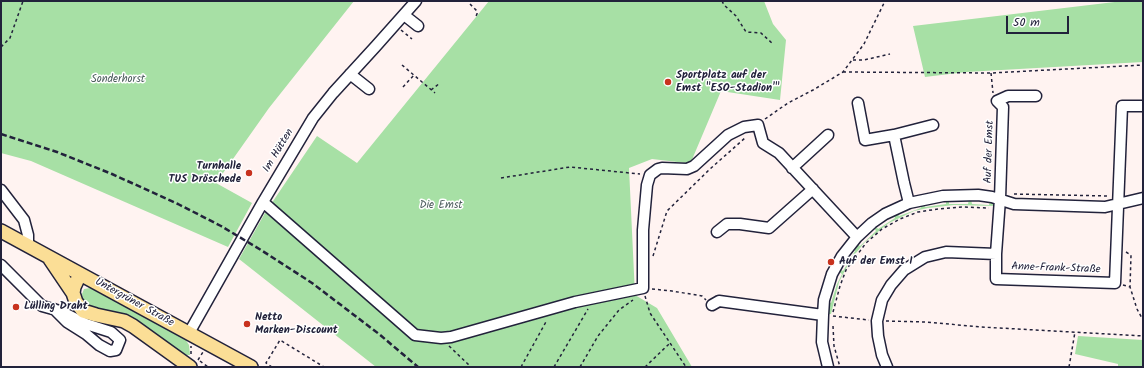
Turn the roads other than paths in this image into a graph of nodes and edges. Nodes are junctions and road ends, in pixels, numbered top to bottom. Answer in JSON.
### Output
{"nodes":[{"id":1,"x":416,"y":1,"type":"edge"},
{"id":2,"x":404,"y":15,"type":"junction"},
{"id":3,"x":418,"y":26,"type":"dead end"},
{"id":4,"x":350,"y":74,"type":"junction"},
{"id":5,"x":369,"y":89,"type":"dead end"},
{"id":6,"x":1036,"y":96,"type":"dead end"},
{"id":7,"x":858,"y":103,"type":"dead end"},
{"id":8,"x":1143,"y":106,"type":"edge"},
{"id":9,"x":933,"y":125,"type":"dead end"},
{"id":10,"x":828,"y":135,"type":"dead end"},
{"id":11,"x":894,"y":135,"type":"junction"},
{"id":12,"x":792,"y":168,"type":"junction"},
{"id":13,"x":813,"y":189,"type":"junction"},
{"id":14,"x":1,"y":190,"type":"edge"},
{"id":15,"x":1143,"y":198,"type":"edge"},
{"id":16,"x":1119,"y":200,"type":"junction"},
{"id":17,"x":262,"y":202,"type":"junction"},
{"id":18,"x":910,"y":203,"type":"junction"},
{"id":19,"x":1000,"y":203,"type":"junction"},
{"id":20,"x":1,"y":231,"type":"edge"},
{"id":21,"x":717,"y":232,"type":"dead end"},
{"id":22,"x":857,"y":237,"type":"junction"},
{"id":23,"x":28,"y":246,"type":"junction"},
{"id":24,"x":996,"y":254,"type":"junction"},
{"id":25,"x":49,"y":258,"type":"junction"},
{"id":26,"x":1,"y":265,"type":"edge"},
{"id":27,"x":80,"y":274,"type":"junction"},
{"id":28,"x":73,"y":292,"type":"junction"},
{"id":29,"x":712,"y":305,"type":"road end"},
{"id":30,"x":54,"y":309,"type":"junction"},
{"id":31,"x":828,"y":316,"type":"junction"},
{"id":32,"x":189,"y":333,"type":"junction"},
{"id":33,"x":194,"y":364,"type":"edge"},
{"id":34,"x":251,"y":367,"type":"edge"},
{"id":35,"x":828,"y":367,"type":"edge"},
{"id":36,"x":887,"y":367,"type":"edge"}],
"edges":[{"from":1,"to":2,"type":"street","name":"Im Hütten"},
{"from":2,"to":3,"type":"street"},
{"from":2,"to":4,"type":"street","name":"Im Hütten"},
{"from":4,"to":5,"type":"street"},
{"from":4,"to":17,"type":"street","name":"Im Hütten"},
{"from":6,"to":19,"type":"street","name":"Auf der Emst"},
{"from":7,"to":11,"type":"street"},
{"from":8,"to":16,"type":"street"},
{"from":9,"to":11,"type":"street"},
{"from":10,"to":12,"type":"street"},
{"from":11,"to":18,"type":"street"},
{"from":12,"to":13,"type":"street"},
{"from":12,"to":17,"type":"street"},
{"from":13,"to":21,"type":"street"},
{"from":13,"to":22,"type":"street"},
{"from":14,"to":23,"type":"street"},
{"from":15,"to":16,"type":"street","name":"Auf der Emst"},
{"from":16,"to":19,"type":"street","name":"Auf der Emst"},
{"from":16,"to":24,"type":"street","name":"Anne-Frank-Straße"},
{"from":17,"to":32,"type":"street","name":"Im Hütten"},
{"from":18,"to":19,"type":"street","name":"Auf der Emst"},
{"from":18,"to":22,"type":"street","name":"Auf der Emst"},
{"from":19,"to":24,"type":"street","name":"Anne-Frank-Straße"},
{"from":20,"to":23,"type":"main road","name":"Untergrüner Straße"},
{"from":22,"to":31,"type":"street","name":"Auf der Emst"},
{"from":23,"to":25,"type":"main road","name":"Untergrüner Straße"},
{"from":24,"to":36,"type":"street"},
{"from":25,"to":27,"type":"main road","name":"Untergrüner Straße"},
{"from":25,"to":28,"type":"main road","name":"Untergrüner Straße"},
{"from":26,"to":30,"type":"street"},
{"from":27,"to":28,"type":"main road"},
{"from":27,"to":32,"type":"main road","name":"Untergrüner Straße"},
{"from":28,"to":33,"type":"main road","name":"Untergrüner Straße"},
{"from":29,"to":31,"type":"street"},
{"from":30,"to":30,"type":"street"},
{"from":31,"to":35,"type":"street","name":"Auf der Emst"},
{"from":32,"to":34,"type":"main road","name":"Untergrüner Straße"}]}
